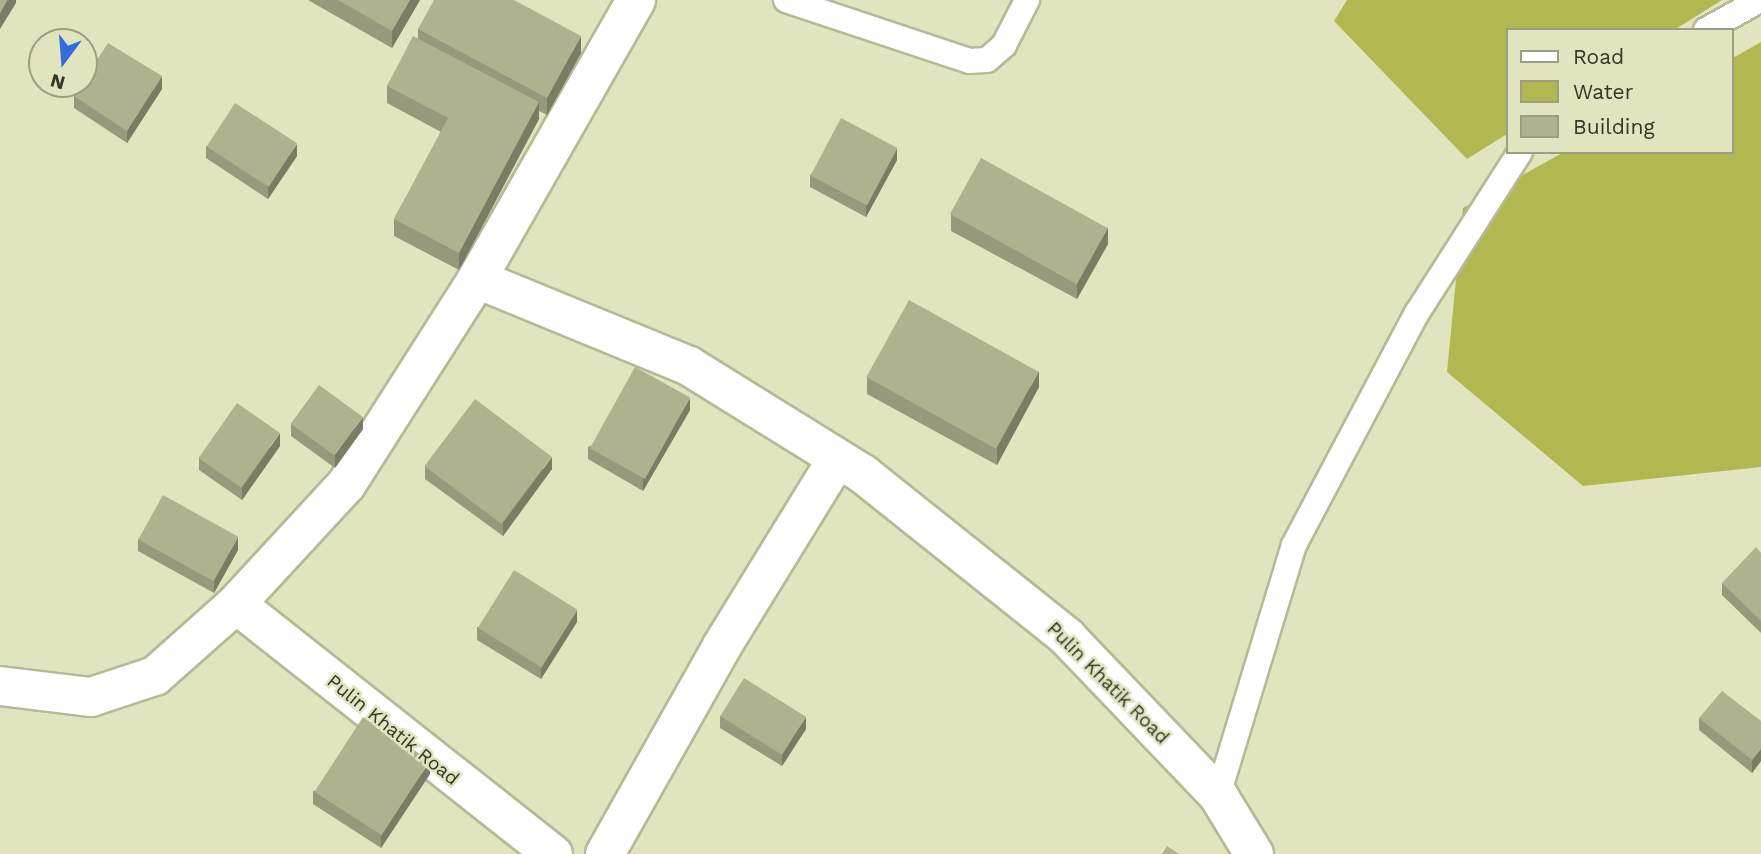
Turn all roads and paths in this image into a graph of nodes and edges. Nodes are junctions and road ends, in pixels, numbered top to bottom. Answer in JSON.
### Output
{"nodes":[{"id":1,"x":636,"y":0,"type":"edge"},
{"id":2,"x":786,"y":0,"type":"edge"},
{"id":3,"x":1027,"y":0,"type":"edge"},
{"id":4,"x":1760,"y":0,"type":"edge"},
{"id":5,"x":1710,"y":28,"type":"edge"},
{"id":6,"x":1519,"y":154,"type":"edge"},
{"id":7,"x":477,"y":279,"type":"junction"},
{"id":8,"x":837,"y":458,"type":"junction"},
{"id":9,"x":236,"y":604,"type":"junction"},
{"id":10,"x":0,"y":686,"type":"edge"},
{"id":11,"x":1218,"y":795,"type":"junction"},
{"id":12,"x":553,"y":854,"type":"edge"},
{"id":13,"x":605,"y":854,"type":"edge"},
{"id":14,"x":1254,"y":854,"type":"edge"}],
"edges":[{"from":1,"to":7,"type":"street"},
{"from":2,"to":3,"type":"lane"},
{"from":4,"to":5,"type":"lane"},
{"from":6,"to":11,"type":"lane"},
{"from":7,"to":8,"type":"street","name":"Pulin Khatik Road"},
{"from":7,"to":9,"type":"street"},
{"from":8,"to":11,"type":"street","name":"Pulin Khatik Road"},
{"from":8,"to":13,"type":"street"},
{"from":9,"to":10,"type":"street"},
{"from":9,"to":12,"type":"street","name":"Pulin Khatik Road"},
{"from":11,"to":14,"type":"street","name":"Pulin Khatik Road"}]}
